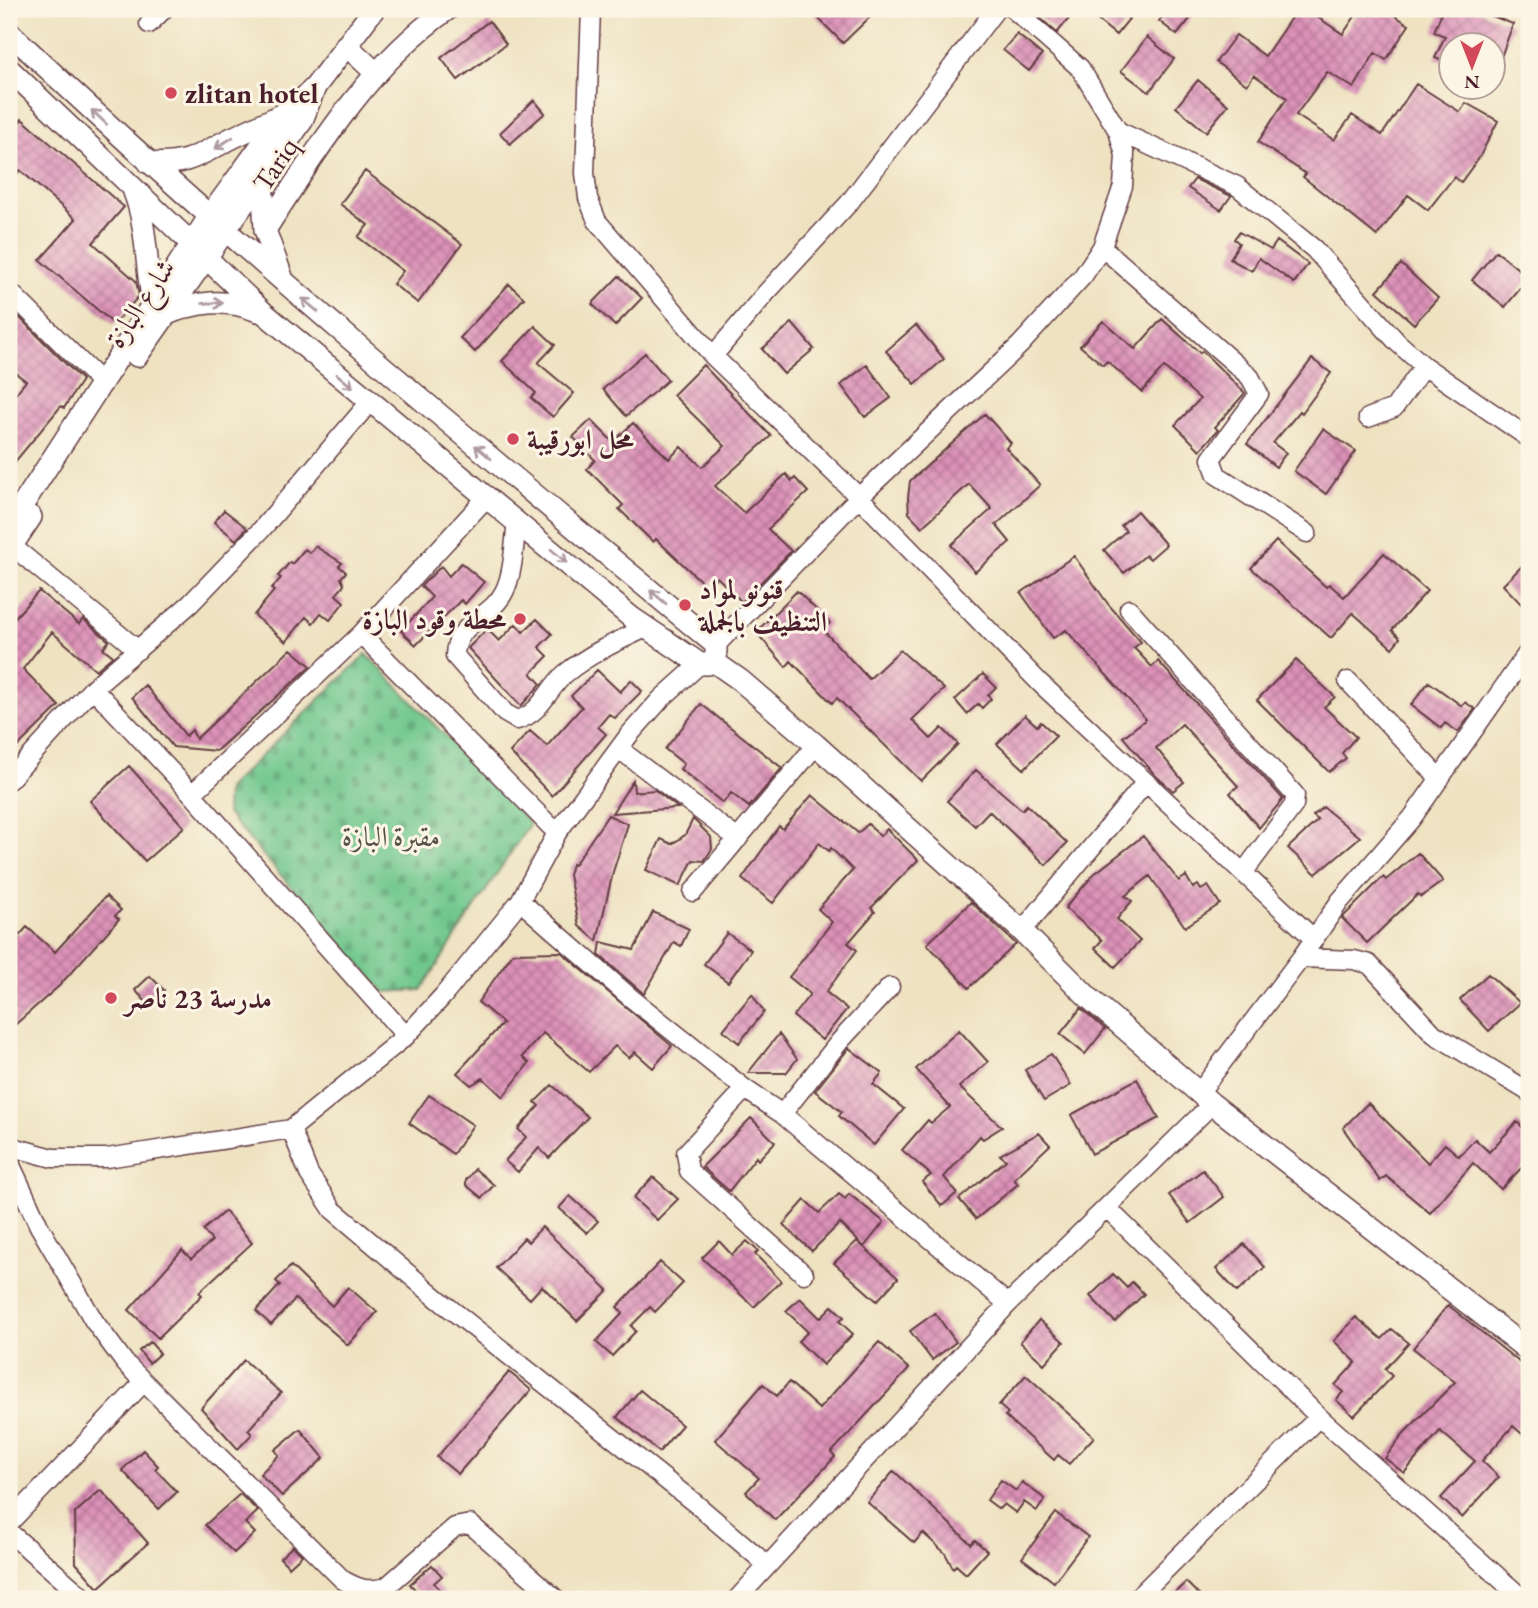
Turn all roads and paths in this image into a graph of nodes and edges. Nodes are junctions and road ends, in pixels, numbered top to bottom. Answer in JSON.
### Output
{"nodes":[{"id":1,"x":164,"y":9,"type":"edge"},
{"id":2,"x":374,"y":9,"type":"edge"},
{"id":3,"x":448,"y":9,"type":"edge"},
{"id":4,"x":592,"y":9,"type":"edge"},
{"id":5,"x":996,"y":9,"type":"edge"},
{"id":6,"x":1013,"y":9,"type":"edge"},
{"id":7,"x":149,"y":24,"type":"dead end"},
{"id":8,"x":9,"y":32,"type":"edge"},
{"id":9,"x":346,"y":45,"type":"junction"},
{"id":10,"x":27,"y":50,"type":"junction"},
{"id":11,"x":9,"y":70,"type":"edge"},
{"id":12,"x":376,"y":73,"type":"junction"},
{"id":13,"x":316,"y":88,"type":"junction"},
{"id":14,"x":285,"y":113,"type":"junction"},
{"id":15,"x":1118,"y":131,"type":"junction"},
{"id":16,"x":149,"y":163,"type":"junction"},
{"id":17,"x":262,"y":178,"type":"junction"},
{"id":18,"x":131,"y":187,"type":"junction"},
{"id":19,"x":217,"y":224,"type":"junction"},
{"id":20,"x":265,"y":230,"type":"junction"},
{"id":21,"x":1102,"y":247,"type":"junction"},
{"id":22,"x":198,"y":250,"type":"junction"},
{"id":23,"x":287,"y":285,"type":"junction"},
{"id":24,"x":9,"y":291,"type":"edge"},
{"id":25,"x":158,"y":309,"type":"junction"},
{"id":26,"x":264,"y":313,"type":"junction"},
{"id":27,"x":713,"y":356,"type":"junction"},
{"id":28,"x":1424,"y":366,"type":"junction"},
{"id":29,"x":103,"y":384,"type":"junction"},
{"id":30,"x":370,"y":402,"type":"junction"},
{"id":31,"x":1368,"y":418,"type":"dead end"},
{"id":32,"x":1529,"y":439,"type":"edge"},
{"id":33,"x":511,"y":475,"type":"junction"},
{"id":34,"x":488,"y":496,"type":"junction"},
{"id":35,"x":859,"y":497,"type":"junction"},
{"id":36,"x":517,"y":521,"type":"junction"},
{"id":37,"x":1307,"y":533,"type":"dead end"},
{"id":38,"x":10,"y":541,"type":"edge"},
{"id":39,"x":1129,"y":609,"type":"dead end"},
{"id":40,"x":646,"y":628,"type":"junction"},
{"id":41,"x":361,"y":634,"type":"junction"},
{"id":42,"x":138,"y":650,"type":"junction"},
{"id":43,"x":1529,"y":651,"type":"edge"},
{"id":44,"x":710,"y":657,"type":"junction"},
{"id":45,"x":1348,"y":681,"type":"dead end"},
{"id":46,"x":93,"y":688,"type":"junction"},
{"id":47,"x":816,"y":745,"type":"junction"},
{"id":48,"x":619,"y":749,"type":"junction"},
{"id":49,"x":1440,"y":779,"type":"junction"},
{"id":50,"x":9,"y":780,"type":"edge"},
{"id":51,"x":1146,"y":782,"type":"junction"},
{"id":52,"x":192,"y":794,"type":"junction"},
{"id":53,"x":557,"y":833,"type":"junction"},
{"id":54,"x":738,"y":839,"type":"junction"},
{"id":55,"x":1243,"y":873,"type":"junction"},
{"id":56,"x":693,"y":892,"type":"dead end"},
{"id":57,"x":520,"y":901,"type":"junction"},
{"id":58,"x":1022,"y":932,"type":"junction"},
{"id":59,"x":1314,"y":939,"type":"junction"},
{"id":60,"x":1301,"y":958,"type":"junction"},
{"id":61,"x":890,"y":987,"type":"dead end"},
{"id":62,"x":406,"y":1036,"type":"junction"},
{"id":63,"x":745,"y":1088,"type":"junction"},
{"id":64,"x":1529,"y":1092,"type":"edge"},
{"id":65,"x":1205,"y":1098,"type":"junction"},
{"id":66,"x":782,"y":1114,"type":"junction"},
{"id":67,"x":290,"y":1129,"type":"junction"},
{"id":68,"x":9,"y":1146,"type":"edge"},
{"id":69,"x":9,"y":1161,"type":"edge"},
{"id":70,"x":1108,"y":1209,"type":"junction"},
{"id":71,"x":804,"y":1273,"type":"dead end"},
{"id":72,"x":1008,"y":1304,"type":"junction"},
{"id":73,"x":1529,"y":1351,"type":"edge"},
{"id":74,"x":144,"y":1383,"type":"junction"},
{"id":75,"x":1319,"y":1418,"type":"junction"},
{"id":76,"x":9,"y":1523,"type":"edge"},
{"id":77,"x":9,"y":1532,"type":"edge"},
{"id":78,"x":766,"y":1564,"type":"junction"},
{"id":79,"x":85,"y":1599,"type":"edge"},
{"id":80,"x":556,"y":1599,"type":"edge"},
{"id":81,"x":737,"y":1599,"type":"edge"},
{"id":82,"x":1136,"y":1599,"type":"edge"},
{"id":83,"x":1523,"y":1599,"type":"edge"}],
"edges":[{"from":1,"to":7,"type":"street"},
{"from":2,"to":9,"type":"main road","name":"شارع البازة"},
{"from":3,"to":12,"type":"main road","name":"Tariq"},
{"from":4,"to":27,"type":"street"},
{"from":5,"to":27,"type":"street"},
{"from":6,"to":15,"type":"street"},
{"from":8,"to":10,"type":"main road"},
{"from":9,"to":12,"type":"main road"},
{"from":9,"to":13,"type":"main road","name":"شارع البازة"},
{"from":10,"to":11,"type":"main road"},
{"from":16,"to":10,"type":"main road","one_way":true},
{"from":11,"to":18,"type":"main road"},
{"from":12,"to":20,"type":"main road","name":"Tariq"},
{"from":13,"to":14,"type":"main road","name":"شارع البازة"},
{"from":13,"to":17,"type":"main road","name":"شارع البازة"},
{"from":14,"to":16,"type":"main road","one_way":true},
{"from":14,"to":19,"type":"main road","name":"شارع البازة"},
{"from":15,"to":21,"type":"street"},
{"from":15,"to":28,"type":"street"},
{"from":16,"to":19,"type":"main road"},
{"from":17,"to":19,"type":"main road","name":"شارع البازة"},
{"from":17,"to":20,"type":"main road"},
{"from":18,"to":22,"type":"main road"},
{"from":18,"to":25,"type":"main road"},
{"from":19,"to":22,"type":"main road","name":"شارع البازة"},
{"from":19,"to":23,"type":"main road"},
{"from":20,"to":23,"type":"main road"},
{"from":21,"to":35,"type":"street"},
{"from":21,"to":37,"type":"street"},
{"from":22,"to":25,"type":"main road","name":"شارع البازة"},
{"from":22,"to":26,"type":"main road"},
{"from":33,"to":23,"type":"main road","one_way":true},
{"from":24,"to":29,"type":"street"},
{"from":25,"to":26,"type":"main road","one_way":true},
{"from":25,"to":29,"type":"main road","name":"شارع البازة"},
{"from":25,"to":38,"type":"main road","name":"شارع البازة"},
{"from":26,"to":30,"type":"main road","one_way":true},
{"from":27,"to":35,"type":"street"},
{"from":28,"to":31,"type":"street"},
{"from":28,"to":32,"type":"street"},
{"from":29,"to":38,"type":"main road","name":"شارع البازة"},
{"from":30,"to":34,"type":"main road"},
{"from":30,"to":42,"type":"street"},
{"from":33,"to":34,"type":"main road"},
{"from":44,"to":33,"type":"main road","one_way":true},
{"from":34,"to":36,"type":"main road"},
{"from":34,"to":41,"type":"street"},
{"from":35,"to":44,"type":"street"},
{"from":35,"to":51,"type":"street"},
{"from":36,"to":40,"type":"main road","one_way":true},
{"from":36,"to":40,"type":"street"},
{"from":38,"to":42,"type":"street"},
{"from":39,"to":55,"type":"street"},
{"from":40,"to":44,"type":"main road"},
{"from":41,"to":52,"type":"street"},
{"from":41,"to":53,"type":"street"},
{"from":42,"to":46,"type":"street"},
{"from":43,"to":49,"type":"street"},
{"from":44,"to":47,"type":"main road"},
{"from":44,"to":48,"type":"street"},
{"from":45,"to":49,"type":"street"},
{"from":46,"to":50,"type":"street"},
{"from":46,"to":52,"type":"street"},
{"from":47,"to":54,"type":"street"},
{"from":47,"to":58,"type":"main road"},
{"from":48,"to":53,"type":"street"},
{"from":48,"to":54,"type":"street"},
{"from":49,"to":59,"type":"street"},
{"from":51,"to":55,"type":"street"},
{"from":51,"to":58,"type":"street"},
{"from":52,"to":62,"type":"street"},
{"from":53,"to":57,"type":"street"},
{"from":54,"to":56,"type":"street"},
{"from":55,"to":59,"type":"street"},
{"from":57,"to":62,"type":"street"},
{"from":57,"to":63,"type":"street"},
{"from":58,"to":65,"type":"main road"},
{"from":59,"to":60,"type":"street"},
{"from":60,"to":64,"type":"street"},
{"from":60,"to":65,"type":"street"},
{"from":61,"to":66,"type":"street"},
{"from":62,"to":67,"type":"street"},
{"from":63,"to":66,"type":"street"},
{"from":63,"to":71,"type":"street"},
{"from":65,"to":70,"type":"street"},
{"from":65,"to":73,"type":"main road"},
{"from":66,"to":72,"type":"street"},
{"from":67,"to":68,"type":"street"},
{"from":67,"to":78,"type":"street"},
{"from":69,"to":74,"type":"street"},
{"from":70,"to":72,"type":"street"},
{"from":70,"to":75,"type":"street"},
{"from":72,"to":78,"type":"street"},
{"from":74,"to":76,"type":"street"},
{"from":74,"to":80,"type":"street"},
{"from":75,"to":82,"type":"street"},
{"from":75,"to":83,"type":"street"},
{"from":77,"to":79,"type":"street"},
{"from":78,"to":81,"type":"street"}]}
